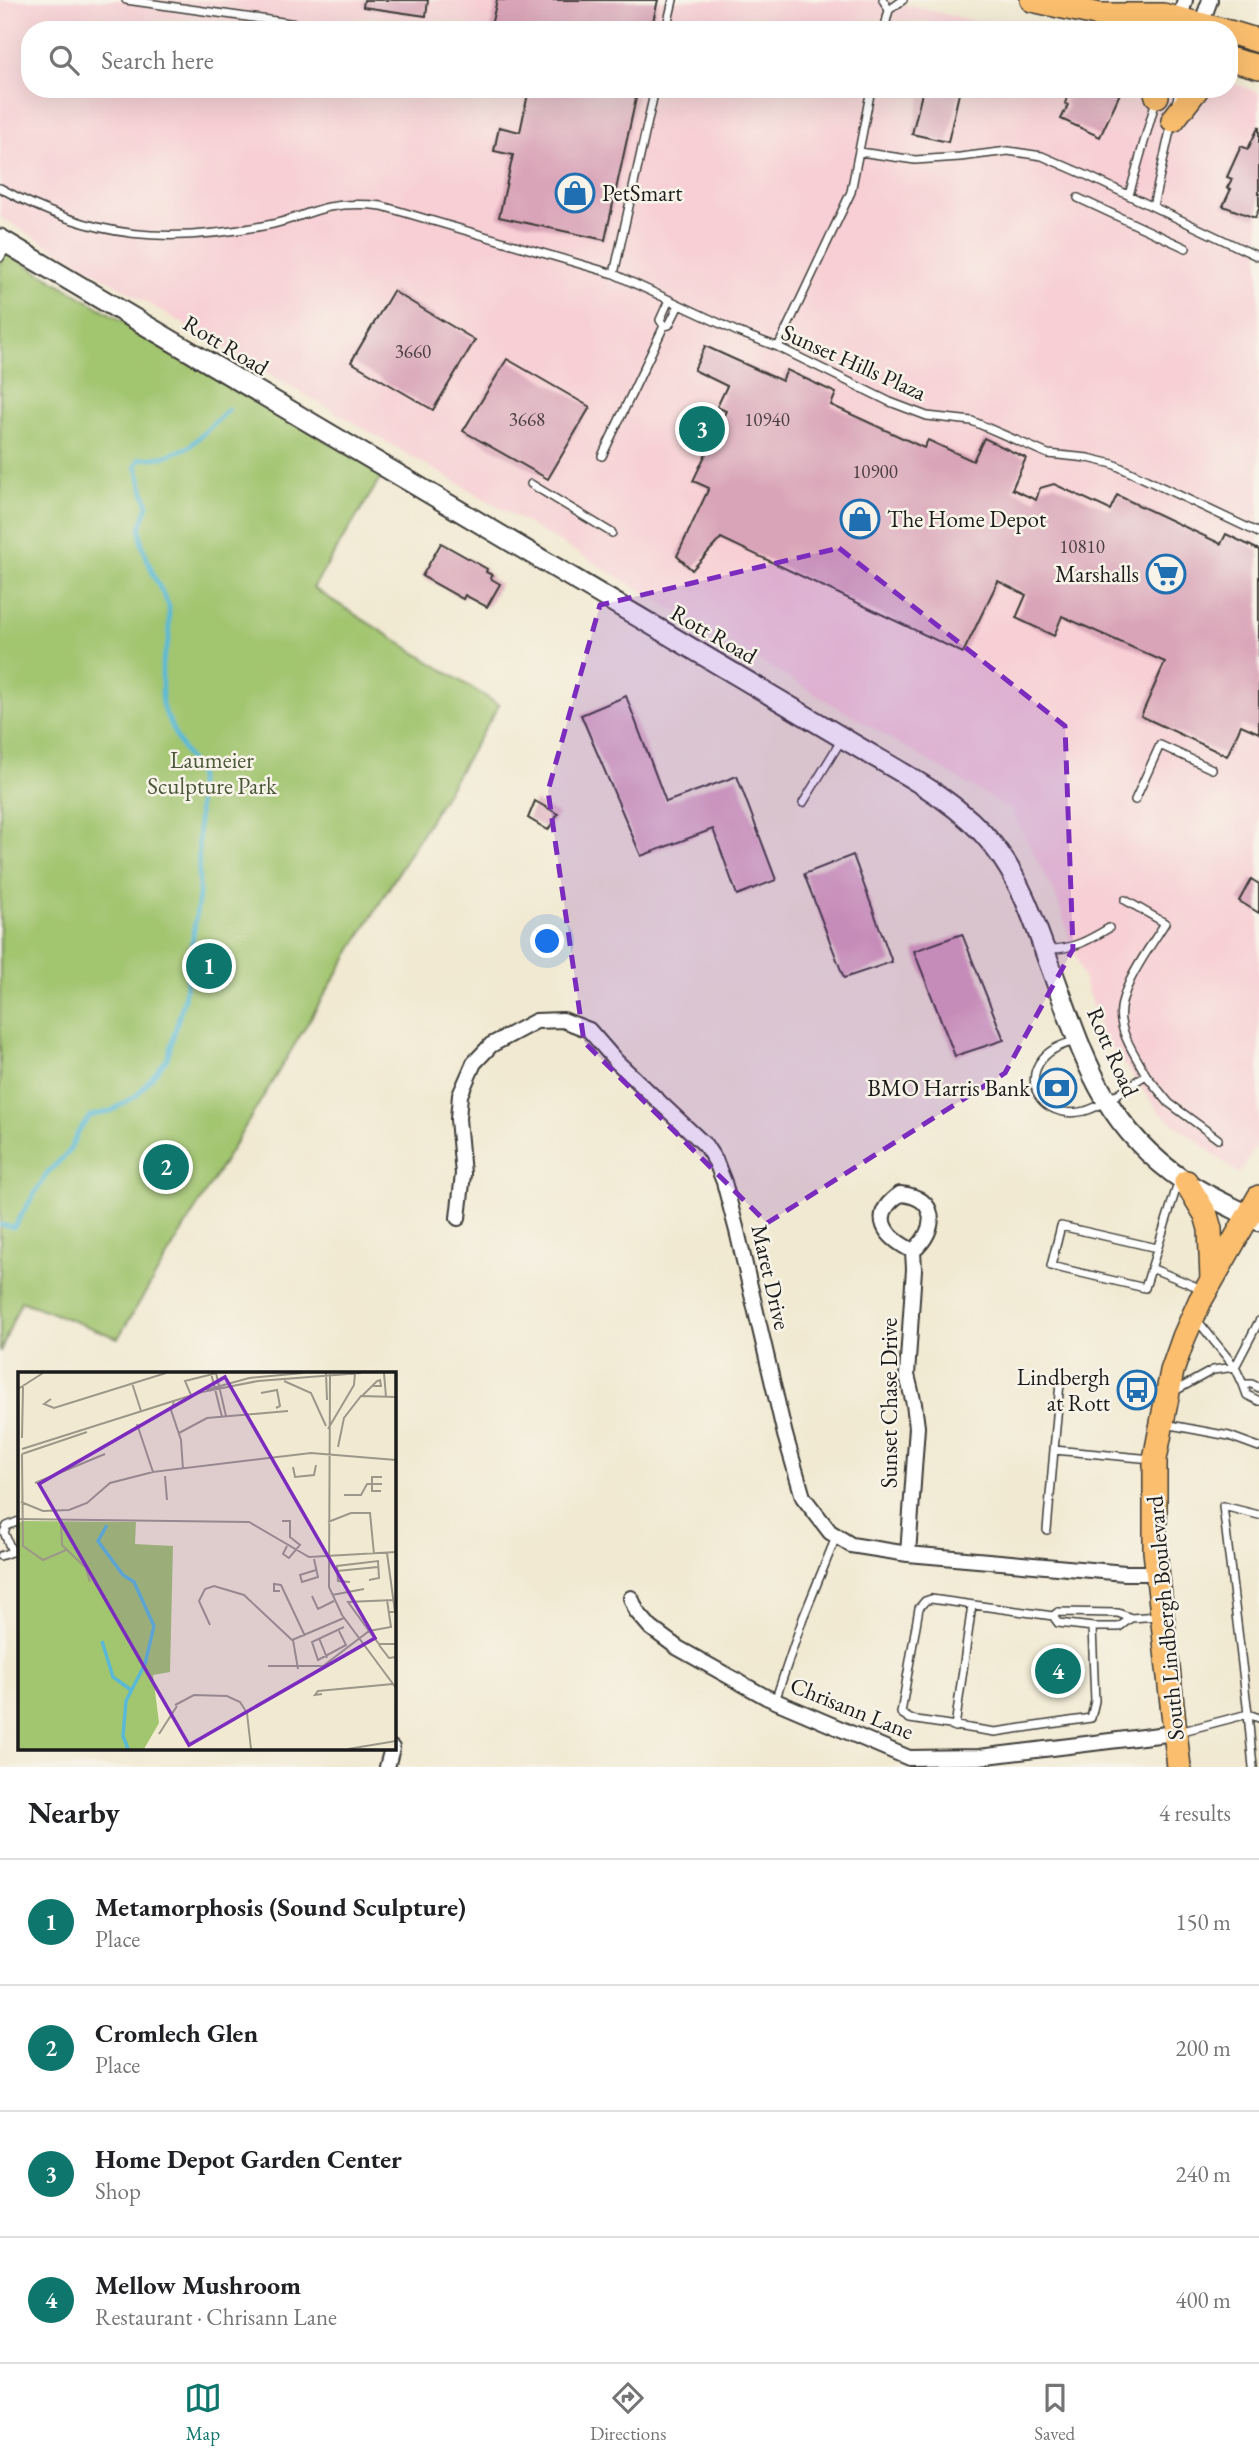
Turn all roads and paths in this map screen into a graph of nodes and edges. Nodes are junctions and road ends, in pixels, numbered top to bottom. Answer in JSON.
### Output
{"nodes":[{"id":1,"x":127,"y":0,"type":"edge"},
{"id":2,"x":673,"y":0,"type":"edge"},
{"id":3,"x":883,"y":0,"type":"edge"},
{"id":4,"x":903,"y":0,"type":"edge"},
{"id":5,"x":1032,"y":0,"type":"edge"},
{"id":6,"x":1210,"y":0,"type":"edge"},
{"id":7,"x":889,"y":10,"type":"junction"},
{"id":8,"x":275,"y":21,"type":"edge"},
{"id":9,"x":668,"y":21,"type":"edge"},
{"id":10,"x":886,"y":21,"type":"edge"},
{"id":11,"x":1108,"y":21,"type":"edge"},
{"id":12,"x":1190,"y":21,"type":"edge"},
{"id":13,"x":1195,"y":21,"type":"edge"},
{"id":14,"x":1238,"y":35,"type":"edge"},
{"id":15,"x":1259,"y":41,"type":"edge"},
{"id":16,"x":1238,"y":61,"type":"edge"},
{"id":17,"x":1258,"y":67,"type":"edge"},
{"id":18,"x":1238,"y":70,"type":"edge"},
{"id":19,"x":653,"y":98,"type":"edge"},
{"id":20,"x":870,"y":98,"type":"edge"},
{"id":21,"x":1155,"y":98,"type":"edge"},
{"id":22,"x":1178,"y":98,"type":"edge"},
{"id":23,"x":1190,"y":98,"type":"edge"},
{"id":24,"x":1172,"y":120,"type":"junction"},
{"id":25,"x":860,"y":152,"type":"junction"},
{"id":26,"x":0,"y":188,"type":"edge"},
{"id":27,"x":1129,"y":195,"type":"junction"},
{"id":28,"x":1078,"y":198,"type":"dead end"},
{"id":29,"x":1153,"y":206,"type":"junction"},
{"id":30,"x":3,"y":247,"type":"edge"},
{"id":31,"x":1186,"y":248,"type":"dead end"},
{"id":32,"x":1259,"y":257,"type":"edge"},
{"id":33,"x":614,"y":274,"type":"junction"},
{"id":34,"x":668,"y":300,"type":"junction"},
{"id":35,"x":679,"y":305,"type":"junction"},
{"id":36,"x":664,"y":326,"type":"junction"},
{"id":37,"x":778,"y":347,"type":"junction"},
{"id":38,"x":602,"y":456,"type":"dead end"},
{"id":39,"x":531,"y":484,"type":"dead end"},
{"id":40,"x":612,"y":533,"type":"dead end"},
{"id":41,"x":1259,"y":533,"type":"edge"},
{"id":42,"x":843,"y":738,"type":"junction"},
{"id":43,"x":1212,"y":769,"type":"dead end"},
{"id":44,"x":1135,"y":800,"type":"dead end"},
{"id":45,"x":803,"y":803,"type":"dead end"},
{"id":46,"x":1125,"y":900,"type":"dead end"},
{"id":47,"x":1109,"y":928,"type":"dead end"},
{"id":48,"x":1044,"y":949,"type":"junction"},
{"id":49,"x":1077,"y":1041,"type":"junction"},
{"id":50,"x":1146,"y":1075,"type":"junction"},
{"id":51,"x":1105,"y":1101,"type":"junction"},
{"id":52,"x":1218,"y":1139,"type":"dead end"},
{"id":53,"x":1183,"y":1180,"type":"junction"},
{"id":54,"x":1255,"y":1211,"type":"edge"},
{"id":55,"x":458,"y":1218,"type":"dead end"},
{"id":56,"x":1157,"y":1248,"type":"junction"},
{"id":57,"x":913,"y":1251,"type":"dead end"},
{"id":58,"x":1151,"y":1268,"type":"junction"},
{"id":59,"x":1209,"y":1285,"type":"junction"},
{"id":60,"x":1194,"y":1316,"type":"junction"},
{"id":61,"x":1259,"y":1321,"type":"edge"},
{"id":62,"x":1235,"y":1367,"type":"junction"},
{"id":63,"x":1061,"y":1371,"type":"dead end"},
{"id":64,"x":1243,"y":1384,"type":"junction"},
{"id":65,"x":1259,"y":1388,"type":"edge"},
{"id":66,"x":1167,"y":1396,"type":"junction"},
{"id":67,"x":1259,"y":1401,"type":"edge"},
{"id":68,"x":1161,"y":1423,"type":"junction"},
{"id":69,"x":1259,"y":1447,"type":"edge"},
{"id":70,"x":1054,"y":1450,"type":"junction"},
{"id":71,"x":1155,"y":1459,"type":"junction"},
{"id":72,"x":1259,"y":1515,"type":"edge"},
{"id":73,"x":18,"y":1521,"type":"edge"},
{"id":74,"x":1047,"y":1530,"type":"dead end"},
{"id":75,"x":836,"y":1537,"type":"junction"},
{"id":76,"x":16,"y":1550,"type":"edge"},
{"id":77,"x":908,"y":1554,"type":"junction"},
{"id":78,"x":0,"y":1556,"type":"edge"},
{"id":79,"x":1157,"y":1573,"type":"junction"},
{"id":80,"x":631,"y":1598,"type":"dead end"},
{"id":81,"x":972,"y":1605,"type":"junction"},
{"id":82,"x":1052,"y":1616,"type":"junction"},
{"id":83,"x":1162,"y":1616,"type":"junction"},
{"id":84,"x":1131,"y":1618,"type":"junction"},
{"id":85,"x":1092,"y":1627,"type":"junction"},
{"id":86,"x":775,"y":1701,"type":"junction"},
{"id":87,"x":1248,"y":1714,"type":"junction"},
{"id":88,"x":1259,"y":1718,"type":"edge"},
{"id":89,"x":955,"y":1727,"type":"junction"},
{"id":90,"x":1175,"y":1733,"type":"junction"},
{"id":91,"x":391,"y":1750,"type":"edge"},
{"id":92,"x":387,"y":1767,"type":"edge"},
{"id":93,"x":1179,"y":1767,"type":"edge"},
{"id":94,"x":1253,"y":1767,"type":"edge"}],
"edges":[{"from":1,"to":8,"type":"lane"},
{"from":2,"to":9,"type":"lane"},
{"from":3,"to":7,"type":"lane"},
{"from":4,"to":7,"type":"lane"},
{"from":5,"to":11,"type":"main road"},
{"from":6,"to":13,"type":"street"},
{"from":7,"to":10,"type":"lane"},
{"from":11,"to":12,"type":"main road"},
{"from":14,"to":15,"type":"main road"},
{"from":16,"to":17,"type":"main road"},
{"from":17,"to":18,"type":"main road"},
{"from":19,"to":33,"type":"lane"},
{"from":20,"to":25,"type":"lane"},
{"from":21,"to":27,"type":"lane"},
{"from":22,"to":24,"type":"lane"},
{"from":23,"to":24,"type":"main road"},
{"from":24,"to":29,"type":"lane"},
{"from":25,"to":27,"type":"lane"},
{"from":25,"to":37,"type":"lane"},
{"from":26,"to":33,"type":"lane","name":"Sunset Hills Plaza"},
{"from":27,"to":29,"type":"lane"},
{"from":28,"to":31,"type":"lane"},
{"from":29,"to":32,"type":"lane"},
{"from":30,"to":42,"type":"street","name":"Rott Road"},
{"from":33,"to":34,"type":"lane","name":"Sunset Hills Plaza"},
{"from":34,"to":35,"type":"lane","name":"Sunset Hills Plaza"},
{"from":34,"to":36,"type":"lane"},
{"from":35,"to":36,"type":"lane"},
{"from":35,"to":37,"type":"lane","name":"Sunset Hills Plaza"},
{"from":36,"to":38,"type":"lane"},
{"from":37,"to":41,"type":"lane","name":"Sunset Hills Plaza"},
{"from":39,"to":40,"type":"lane"},
{"from":42,"to":45,"type":"lane"},
{"from":42,"to":48,"type":"street","name":"Rott Road"},
{"from":43,"to":44,"type":"lane"},
{"from":46,"to":50,"type":"lane"},
{"from":47,"to":48,"type":"lane"},
{"from":48,"to":49,"type":"street","name":"Rott Road"},
{"from":49,"to":51,"type":"street","name":"Rott Road"},
{"from":49,"to":51,"type":"lane"},
{"from":50,"to":51,"type":"lane"},
{"from":50,"to":52,"type":"lane"},
{"from":51,"to":53,"type":"street","name":"Rott Road"},
{"from":53,"to":54,"type":"street","name":"Rott Road"},
{"from":53,"to":56,"type":"lane"},
{"from":53,"to":59,"type":"main road"},
{"from":54,"to":59,"type":"main road","name":"South Lindbergh Boulevard"},
{"from":55,"to":75,"type":"street","name":"Maret Drive"},
{"from":56,"to":58,"type":"lane"},
{"from":56,"to":58,"type":"lane"},
{"from":57,"to":77,"type":"street","name":"Sunset Chase Drive"},
{"from":58,"to":59,"type":"lane"},
{"from":59,"to":60,"type":"main road","name":"South Lindbergh Boulevard"},
{"from":60,"to":62,"type":"lane"},
{"from":60,"to":66,"type":"main road","name":"South Lindbergh Boulevard"},
{"from":61,"to":62,"type":"lane"},
{"from":62,"to":64,"type":"lane"},
{"from":62,"to":66,"type":"lane"},
{"from":63,"to":70,"type":"lane"},
{"from":64,"to":65,"type":"lane"},
{"from":64,"to":67,"type":"lane"},
{"from":66,"to":68,"type":"main road","name":"South Lindbergh Boulevard"},
{"from":68,"to":69,"type":"lane"},
{"from":68,"to":71,"type":"main road","name":"South Lindbergh Boulevard"},
{"from":70,"to":71,"type":"lane"},
{"from":70,"to":74,"type":"lane"},
{"from":71,"to":79,"type":"main road","name":"South Lindbergh Boulevard"},
{"from":72,"to":87,"type":"lane"},
{"from":73,"to":76,"type":"lane"},
{"from":75,"to":77,"type":"street"},
{"from":75,"to":86,"type":"lane"},
{"from":76,"to":78,"type":"lane"},
{"from":77,"to":79,"type":"street"},
{"from":79,"to":83,"type":"main road","name":"South Lindbergh Boulevard"},
{"from":80,"to":86,"type":"street","name":"Chrisann Lane"},
{"from":81,"to":82,"type":"lane"},
{"from":81,"to":89,"type":"lane"},
{"from":81,"to":89,"type":"lane"},
{"from":82,"to":84,"type":"lane"},
{"from":82,"to":85,"type":"lane"},
{"from":83,"to":84,"type":"lane"},
{"from":83,"to":90,"type":"main road","name":"South Lindbergh Boulevard"},
{"from":84,"to":85,"type":"lane"},
{"from":85,"to":89,"type":"lane"},
{"from":86,"to":90,"type":"street","name":"Chrisann Lane"},
{"from":87,"to":88,"type":"lane"},
{"from":87,"to":90,"type":"lane"},
{"from":87,"to":94,"type":"lane"},
{"from":90,"to":93,"type":"main road","name":"South Lindbergh Boulevard"},
{"from":91,"to":92,"type":"street"}]}
